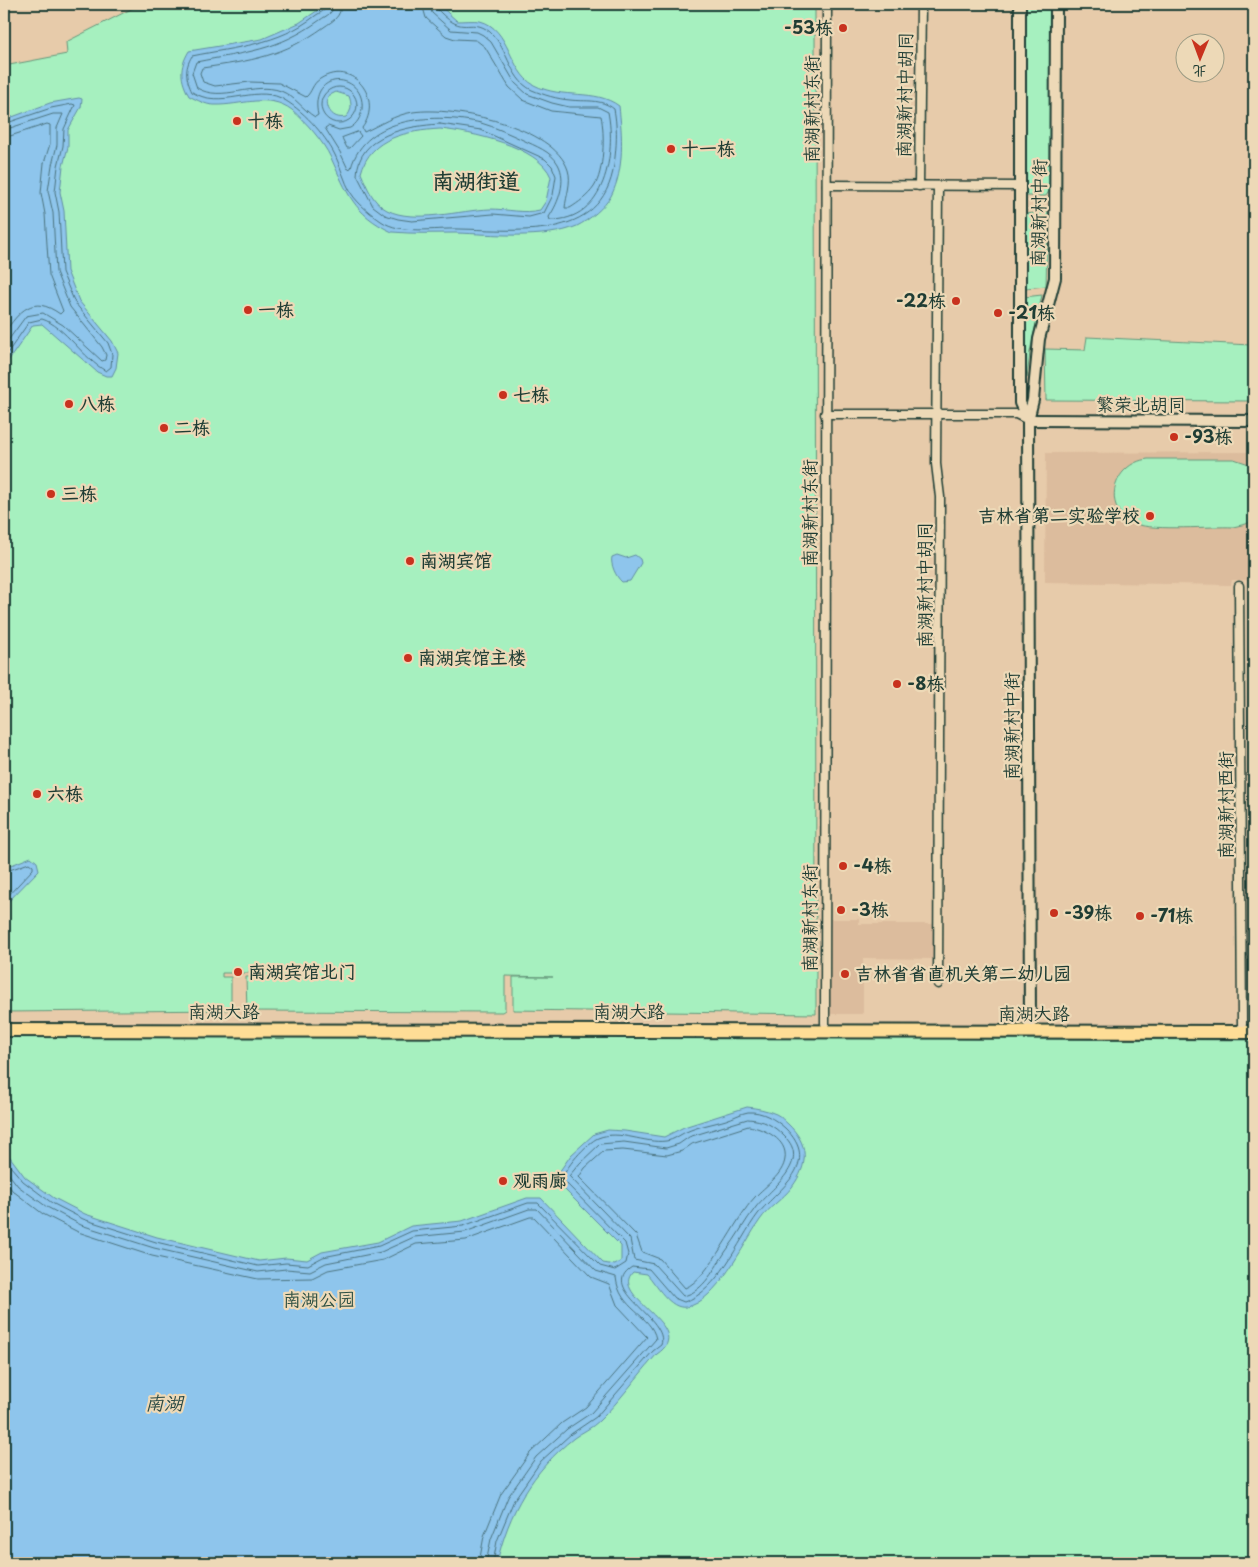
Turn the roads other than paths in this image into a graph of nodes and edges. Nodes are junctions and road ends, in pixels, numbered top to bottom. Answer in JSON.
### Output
{"nodes":[{"id":1,"x":827,"y":4,"type":"edge"},
{"id":2,"x":921,"y":4,"type":"edge"},
{"id":3,"x":1020,"y":4,"type":"edge"},
{"id":4,"x":1056,"y":4,"type":"edge"},
{"id":5,"x":827,"y":185,"type":"junction"},
{"id":6,"x":919,"y":186,"type":"junction"},
{"id":7,"x":938,"y":186,"type":"junction"},
{"id":8,"x":1019,"y":186,"type":"junction"},
{"id":9,"x":825,"y":414,"type":"junction"},
{"id":10,"x":937,"y":414,"type":"junction"},
{"id":11,"x":1028,"y":420,"type":"junction"},
{"id":12,"x":1254,"y":421,"type":"edge"},
{"id":13,"x":1239,"y":586,"type":"dead end"},
{"id":14,"x":938,"y":984,"type":"dead end"},
{"id":15,"x":4,"y":1022,"type":"edge"},
{"id":16,"x":825,"y":1023,"type":"junction"},
{"id":17,"x":1248,"y":1024,"type":"edge"},
{"id":18,"x":1030,"y":1027,"type":"junction"},
{"id":19,"x":4,"y":1030,"type":"edge"},
{"id":20,"x":1254,"y":1032,"type":"edge"}],
"edges":[{"from":1,"to":5,"type":"street","name":"南湖新村东街"},
{"from":2,"to":6,"type":"street","name":"南湖新村中胡同"},
{"from":3,"to":8,"type":"street","name":"南湖新村中街"},
{"from":4,"to":11,"type":"street","name":"南湖新村中街"},
{"from":5,"to":6,"type":"street"},
{"from":5,"to":9,"type":"street","name":"南湖新村东街"},
{"from":6,"to":7,"type":"street"},
{"from":7,"to":8,"type":"street"},
{"from":7,"to":10,"type":"street","name":"南湖新村中胡同"},
{"from":8,"to":11,"type":"street","name":"南湖新村中街"},
{"from":9,"to":10,"type":"street"},
{"from":9,"to":16,"type":"street","name":"南湖新村东街"},
{"from":10,"to":11,"type":"street"},
{"from":10,"to":14,"type":"street","name":"南湖新村中胡同"},
{"from":11,"to":12,"type":"street","name":"繁荣北胡同"},
{"from":11,"to":18,"type":"street","name":"南湖新村中街"},
{"from":13,"to":17,"type":"street","name":"南湖新村西街"},
{"from":15,"to":16,"type":"main road","name":"南湖大路"},
{"from":16,"to":18,"type":"main road","name":"南湖大路"},
{"from":17,"to":18,"type":"main road","name":"南湖大路"},
{"from":18,"to":19,"type":"main road","name":"南湖大路"},
{"from":18,"to":20,"type":"main road","name":"南湖大路"}]}
